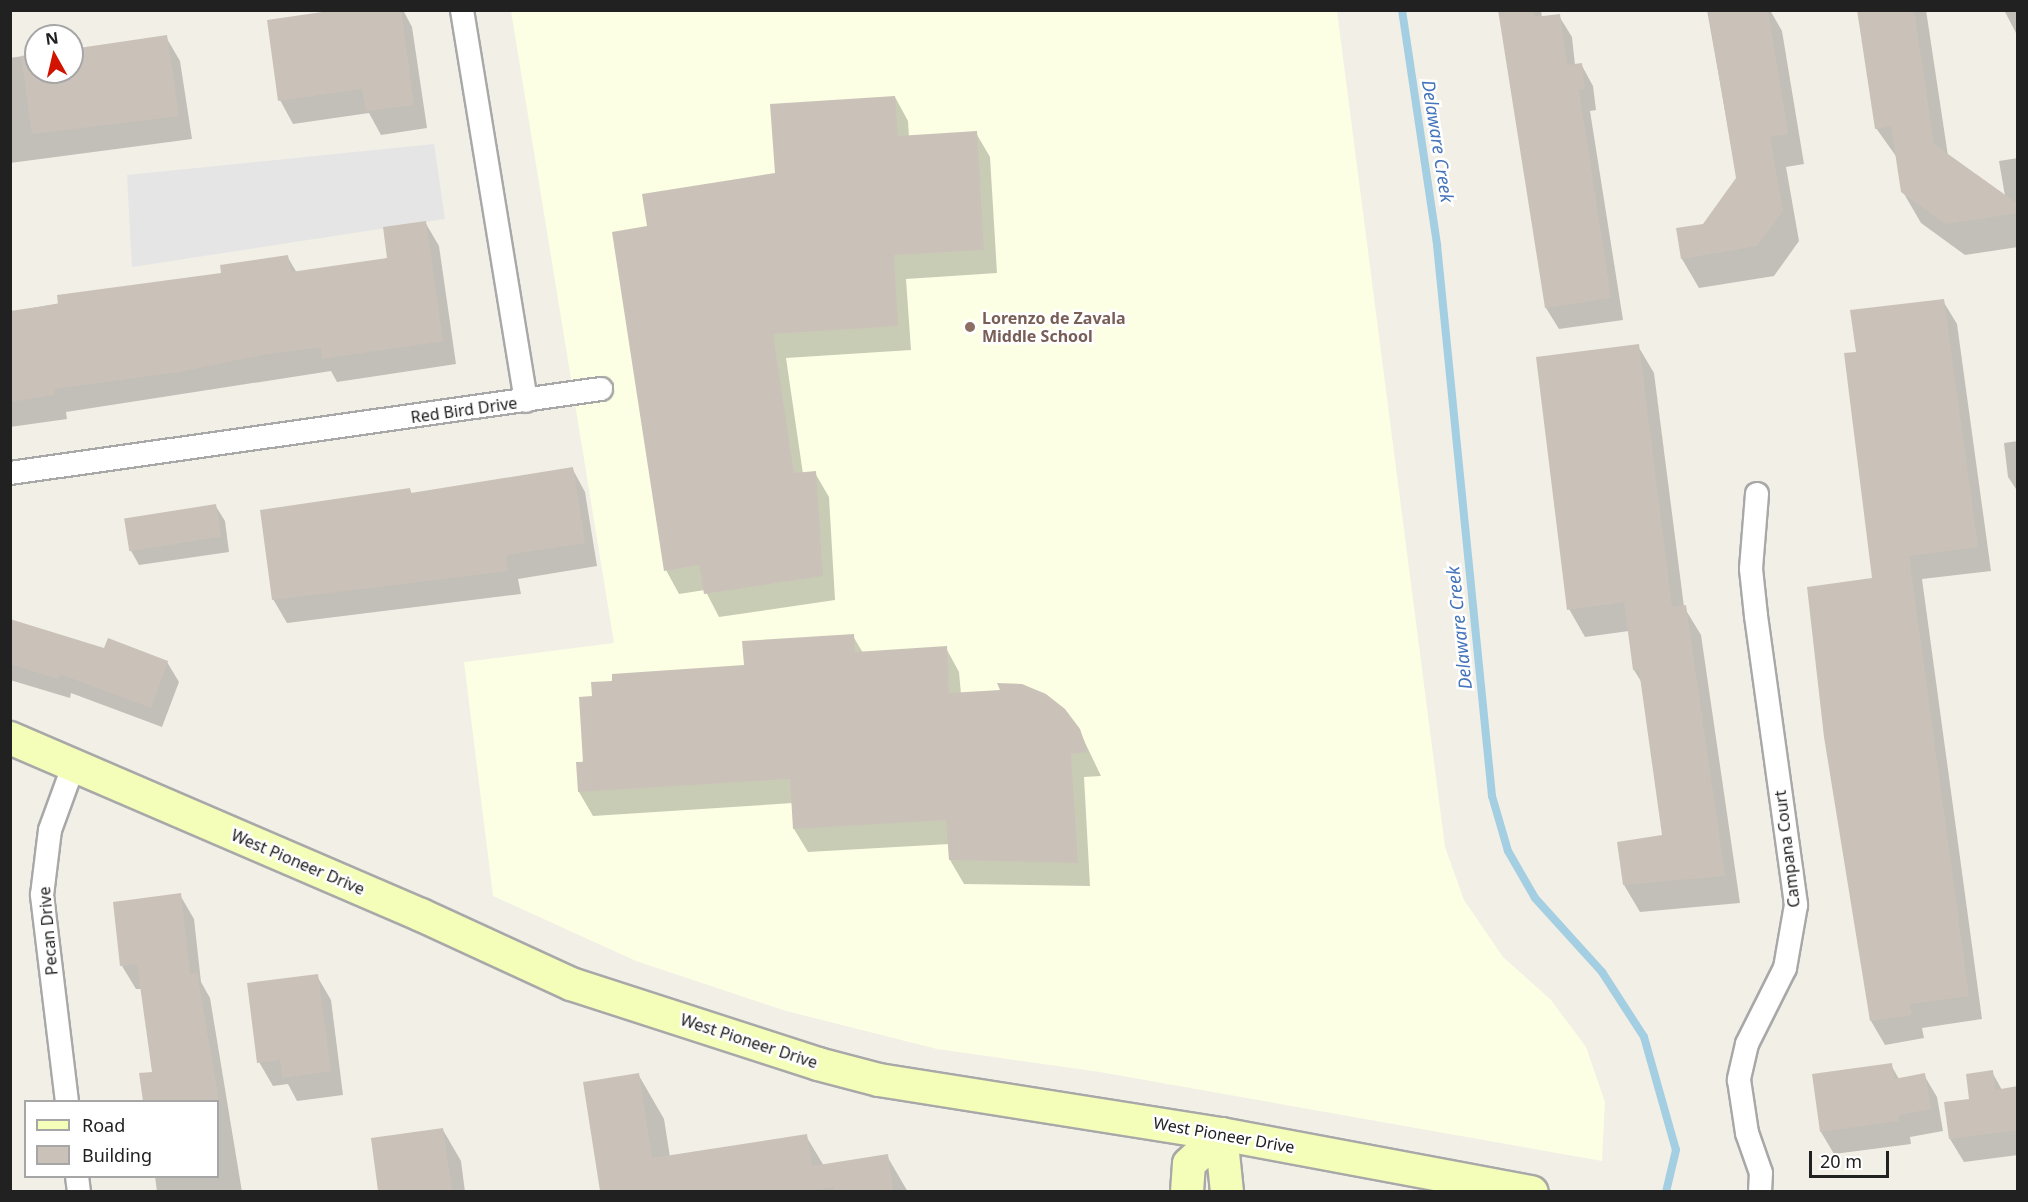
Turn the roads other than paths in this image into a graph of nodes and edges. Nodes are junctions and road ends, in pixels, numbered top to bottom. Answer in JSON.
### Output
{"nodes":[{"id":1,"x":462,"y":10,"type":"edge"},
{"id":2,"x":601,"y":389,"type":"dead end"},
{"id":3,"x":526,"y":401,"type":"junction"},
{"id":4,"x":10,"y":473,"type":"edge"},
{"id":5,"x":1757,"y":494,"type":"dead end"},
{"id":6,"x":10,"y":738,"type":"edge"},
{"id":7,"x":74,"y":764,"type":"junction"},
{"id":8,"x":67,"y":1100,"type":"edge"},
{"id":9,"x":1221,"y":1134,"type":"junction"},
{"id":10,"x":1187,"y":1191,"type":"edge"},
{"id":11,"x":1227,"y":1191,"type":"edge"},
{"id":12,"x":1532,"y":1191,"type":"edge"},
{"id":13,"x":1760,"y":1191,"type":"edge"}],
"edges":[{"from":1,"to":3,"type":"street","name":"Red Bird Drive"},
{"from":2,"to":3,"type":"street"},
{"from":3,"to":4,"type":"street","name":"Red Bird Drive"},
{"from":5,"to":13,"type":"street","name":"Campana Court"},
{"from":6,"to":7,"type":"main road","name":"West Pioneer Drive"},
{"from":7,"to":8,"type":"street","name":"Pecan Drive"},
{"from":7,"to":9,"type":"main road","name":"West Pioneer Drive"},
{"from":9,"to":10,"type":"main road"},
{"from":9,"to":11,"type":"main road"},
{"from":9,"to":12,"type":"main road","name":"West Pioneer Drive"}]}
